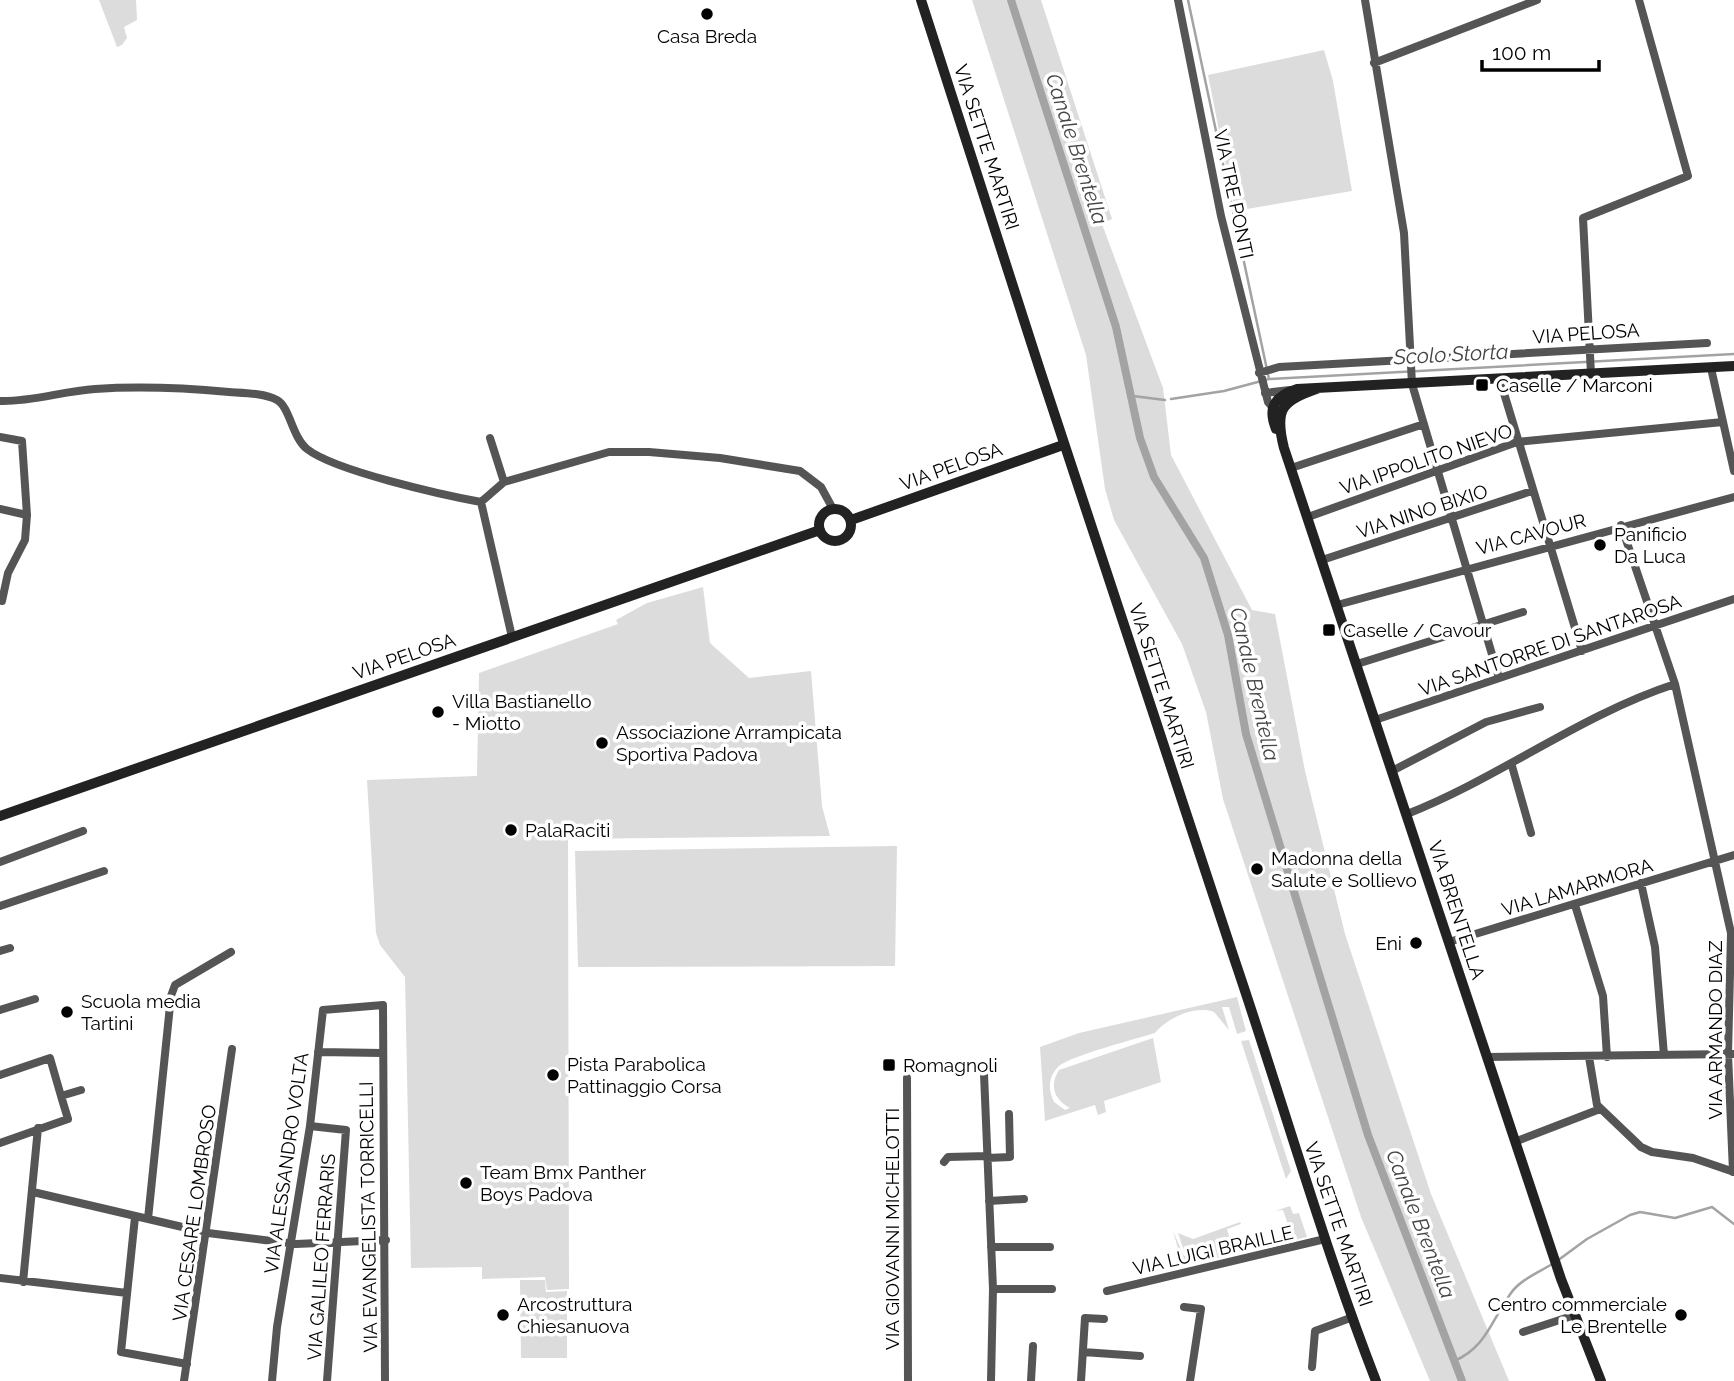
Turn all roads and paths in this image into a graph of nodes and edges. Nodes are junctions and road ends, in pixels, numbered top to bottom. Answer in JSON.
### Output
{"nodes":[{"id":1,"x":921,"y":0,"type":"edge"},
{"id":2,"x":1178,"y":0,"type":"edge"},
{"id":3,"x":1365,"y":0,"type":"edge"},
{"id":4,"x":1537,"y":0,"type":"edge"},
{"id":5,"x":1639,"y":0,"type":"edge"},
{"id":6,"x":1374,"y":64,"type":"junction"},
{"id":7,"x":1707,"y":343,"type":"dead end"},
{"id":8,"x":1591,"y":351,"type":"junction"},
{"id":9,"x":1410,"y":361,"type":"junction"},
{"id":10,"x":1734,"y":366,"type":"edge"},
{"id":11,"x":1711,"y":368,"type":"junction"},
{"id":12,"x":1591,"y":372,"type":"junction"},
{"id":13,"x":1262,"y":380,"type":"junction"},
{"id":14,"x":1500,"y":380,"type":"junction"},
{"id":15,"x":1411,"y":382,"type":"junction"},
{"id":16,"x":1320,"y":388,"type":"junction"},
{"id":17,"x":1297,"y":389,"type":"junction"},
{"id":18,"x":0,"y":401,"type":"edge"},
{"id":19,"x":1288,"y":404,"type":"junction"},
{"id":20,"x":1272,"y":407,"type":"junction"},
{"id":21,"x":1279,"y":419,"type":"junction"},
{"id":22,"x":1723,"y":422,"type":"junction"},
{"id":23,"x":1424,"y":424,"type":"junction"},
{"id":24,"x":0,"y":437,"type":"edge"},
{"id":25,"x":491,"y":438,"type":"dead end"},
{"id":26,"x":1517,"y":442,"type":"junction"},
{"id":27,"x":1063,"y":445,"type":"junction"},
{"id":28,"x":1284,"y":447,"type":"junction"},
{"id":29,"x":1291,"y":468,"type":"junction"},
{"id":30,"x":1734,"y":471,"type":"edge"},
{"id":31,"x":1437,"y":473,"type":"junction"},
{"id":32,"x":505,"y":482,"type":"junction"},
{"id":33,"x":1532,"y":491,"type":"junction"},
{"id":34,"x":1734,"y":497,"type":"edge"},
{"id":35,"x":481,"y":502,"type":"junction"},
{"id":36,"x":0,"y":509,"type":"edge"},
{"id":37,"x":833,"y":509,"type":"junction"},
{"id":38,"x":27,"y":515,"type":"junction"},
{"id":39,"x":1308,"y":517,"type":"junction"},
{"id":40,"x":1449,"y":518,"type":"junction"},
{"id":41,"x":851,"y":520,"type":"junction"},
{"id":42,"x":1620,"y":525,"type":"junction"},
{"id":43,"x":820,"y":530,"type":"junction"},
{"id":44,"x":1548,"y":547,"type":"junction"},
{"id":45,"x":1322,"y":560,"type":"junction"},
{"id":46,"x":1464,"y":569,"type":"junction"},
{"id":47,"x":1734,"y":599,"type":"edge"},
{"id":48,"x":2,"y":601,"type":"edge"},
{"id":49,"x":1337,"y":605,"type":"junction"},
{"id":50,"x":1523,"y":612,"type":"dead end"},
{"id":51,"x":1481,"y":624,"type":"junction"},
{"id":52,"x":1656,"y":626,"type":"junction"},
{"id":53,"x":512,"y":637,"type":"junction"},
{"id":54,"x":1582,"y":651,"type":"junction"},
{"id":55,"x":1357,"y":664,"type":"junction"},
{"id":56,"x":1499,"y":678,"type":"junction"},
{"id":57,"x":1675,"y":684,"type":"junction"},
{"id":58,"x":1539,"y":707,"type":"dead end"},
{"id":59,"x":1376,"y":720,"type":"junction"},
{"id":60,"x":1512,"y":766,"type":"junction"},
{"id":61,"x":1392,"y":771,"type":"junction"},
{"id":62,"x":1407,"y":814,"type":"junction"},
{"id":63,"x":0,"y":816,"type":"edge"},
{"id":64,"x":83,"y":831,"type":"dead end"},
{"id":65,"x":1531,"y":833,"type":"dead end"},
{"id":66,"x":1734,"y":855,"type":"edge"},
{"id":67,"x":0,"y":862,"type":"edge"},
{"id":68,"x":1714,"y":862,"type":"junction"},
{"id":69,"x":104,"y":871,"type":"dead end"},
{"id":70,"x":1641,"y":883,"type":"junction"},
{"id":71,"x":1575,"y":905,"type":"junction"},
{"id":72,"x":0,"y":906,"type":"edge"},
{"id":73,"x":1449,"y":942,"type":"junction"},
{"id":74,"x":10,"y":948,"type":"dead end"},
{"id":75,"x":0,"y":951,"type":"edge"},
{"id":76,"x":231,"y":952,"type":"dead end"},
{"id":77,"x":35,"y":999,"type":"dead end"},
{"id":78,"x":383,"y":1005,"type":"joint"},
{"id":79,"x":0,"y":1010,"type":"edge"},
{"id":80,"x":232,"y":1049,"type":"dead end"},
{"id":81,"x":318,"y":1052,"type":"junction"},
{"id":82,"x":382,"y":1053,"type":"junction"},
{"id":83,"x":1731,"y":1054,"type":"edge"},
{"id":84,"x":1664,"y":1055,"type":"junction"},
{"id":85,"x":1607,"y":1056,"type":"junction"},
{"id":86,"x":1487,"y":1057,"type":"junction"},
{"id":87,"x":1589,"y":1057,"type":"junction"},
{"id":88,"x":984,"y":1074,"type":"dead end"},
{"id":89,"x":0,"y":1075,"type":"edge"},
{"id":90,"x":907,"y":1078,"type":"dead end"},
{"id":91,"x":81,"y":1090,"type":"dead end"},
{"id":92,"x":61,"y":1096,"type":"junction"},
{"id":93,"x":1600,"y":1109,"type":"junction"},
{"id":94,"x":1009,"y":1114,"type":"dead end"},
{"id":95,"x":310,"y":1125,"type":"junction"},
{"id":96,"x":38,"y":1128,"type":"junction"},
{"id":97,"x":1517,"y":1141,"type":"junction"},
{"id":98,"x":0,"y":1143,"type":"edge"},
{"id":99,"x":987,"y":1157,"type":"junction"},
{"id":100,"x":944,"y":1162,"type":"dead end"},
{"id":101,"x":1734,"y":1172,"type":"edge"},
{"id":102,"x":33,"y":1192,"type":"junction"},
{"id":103,"x":1024,"y":1199,"type":"dead end"},
{"id":104,"x":989,"y":1201,"type":"junction"},
{"id":105,"x":135,"y":1217,"type":"junction"},
{"id":106,"x":148,"y":1219,"type":"junction"},
{"id":107,"x":208,"y":1233,"type":"junction"},
{"id":108,"x":1325,"y":1239,"type":"junction"},
{"id":109,"x":386,"y":1240,"type":"junction"},
{"id":110,"x":338,"y":1242,"type":"junction"},
{"id":111,"x":291,"y":1244,"type":"junction"},
{"id":112,"x":991,"y":1247,"type":"junction"},
{"id":113,"x":1050,"y":1247,"type":"dead end"},
{"id":114,"x":0,"y":1278,"type":"edge"},
{"id":115,"x":23,"y":1282,"type":"junction"},
{"id":116,"x":993,"y":1289,"type":"junction"},
{"id":117,"x":1052,"y":1289,"type":"dead end"},
{"id":118,"x":1107,"y":1292,"type":"dead end"},
{"id":119,"x":127,"y":1293,"type":"junction"},
{"id":120,"x":1184,"y":1307,"type":"dead end"},
{"id":121,"x":1575,"y":1315,"type":"junction"},
{"id":122,"x":1353,"y":1317,"type":"junction"},
{"id":123,"x":1104,"y":1319,"type":"dead end"},
{"id":124,"x":1523,"y":1332,"type":"dead end"},
{"id":125,"x":1032,"y":1346,"type":"dead end"},
{"id":126,"x":1083,"y":1352,"type":"junction"},
{"id":127,"x":1140,"y":1356,"type":"dead end"},
{"id":128,"x":187,"y":1364,"type":"junction"},
{"id":129,"x":1312,"y":1367,"type":"dead end"},
{"id":130,"x":184,"y":1381,"type":"edge"},
{"id":131,"x":272,"y":1381,"type":"edge"},
{"id":132,"x":327,"y":1381,"type":"edge"},
{"id":133,"x":385,"y":1381,"type":"edge"},
{"id":134,"x":908,"y":1381,"type":"edge"},
{"id":135,"x":991,"y":1381,"type":"edge"},
{"id":136,"x":1031,"y":1381,"type":"edge"},
{"id":137,"x":1081,"y":1381,"type":"edge"},
{"id":138,"x":1190,"y":1381,"type":"edge"},
{"id":139,"x":1376,"y":1381,"type":"edge"},
{"id":140,"x":1601,"y":1381,"type":"edge"}],
"edges":[{"from":1,"to":27,"type":"main road","name":"VIA SETTE MARTIRI"},
{"from":2,"to":13,"type":"street","name":"VIA TRE PONTI"},
{"from":3,"to":6,"type":"street"},
{"from":4,"to":6,"type":"street"},
{"from":5,"to":8,"type":"street"},
{"from":6,"to":9,"type":"street"},
{"from":7,"to":8,"type":"street","name":"VIA PELOSA"},
{"from":8,"to":9,"type":"street","name":"VIA PELOSA"},
{"from":8,"to":12,"type":"street"},
{"from":9,"to":13,"type":"street","name":"VIA PELOSA"},
{"from":9,"to":15,"type":"street"},
{"from":10,"to":11,"type":"main road"},
{"from":11,"to":12,"type":"main road"},
{"from":11,"to":22,"type":"street"},
{"from":12,"to":14,"type":"main road"},
{"from":13,"to":17,"type":"street"},
{"from":13,"to":20,"type":"street"},
{"from":14,"to":15,"type":"main road"},
{"from":14,"to":26,"type":"street"},
{"from":15,"to":16,"type":"main road"},
{"from":15,"to":23,"type":"street"},
{"from":16,"to":17,"type":"main road"},
{"from":16,"to":19,"type":"main road"},
{"from":17,"to":20,"type":"main road"},
{"from":18,"to":35,"type":"street"},
{"from":19,"to":20,"type":"street"},
{"from":19,"to":21,"type":"main road"},
{"from":20,"to":21,"type":"street"},
{"from":20,"to":28,"type":"main road"},
{"from":21,"to":28,"type":"main road"},
{"from":22,"to":26,"type":"street","name":"VIA IPPOLITO NIEVO"},
{"from":22,"to":30,"type":"street"},
{"from":23,"to":29,"type":"street"},
{"from":23,"to":31,"type":"street"},
{"from":24,"to":38,"type":"street"},
{"from":25,"to":32,"type":"street"},
{"from":26,"to":31,"type":"street","name":"VIA IPPOLITO NIEVO"},
{"from":26,"to":33,"type":"street"},
{"from":27,"to":41,"type":"main road","name":"VIA PELOSA"},
{"from":27,"to":108,"type":"main road","name":"VIA SETTE MARTIRI"},
{"from":28,"to":29,"type":"main road","name":"VIA BRENTELLA"},
{"from":29,"to":39,"type":"main road","name":"VIA BRENTELLA"},
{"from":31,"to":39,"type":"street","name":"VIA IPPOLITO NIEVO"},
{"from":31,"to":40,"type":"street"},
{"from":32,"to":35,"type":"street"},
{"from":32,"to":37,"type":"street"},
{"from":33,"to":40,"type":"street","name":"VIA NINO BIXIO"},
{"from":33,"to":44,"type":"street"},
{"from":34,"to":42,"type":"street","name":"VIA CAVOUR"},
{"from":35,"to":53,"type":"street"},
{"from":36,"to":38,"type":"street"},
{"from":37,"to":41,"type":"main road"},
{"from":37,"to":43,"type":"main road"},
{"from":38,"to":48,"type":"street"},
{"from":39,"to":45,"type":"main road","name":"VIA BRENTELLA"},
{"from":40,"to":45,"type":"street","name":"VIA NINO BIXIO"},
{"from":40,"to":46,"type":"street"},
{"from":41,"to":43,"type":"main road","name":"VIA PELOSA"},
{"from":42,"to":44,"type":"street","name":"VIA CAVOUR"},
{"from":42,"to":52,"type":"street","name":"VIA ARMANDO DIAZ"},
{"from":43,"to":53,"type":"main road","name":"VIA PELOSA"},
{"from":44,"to":46,"type":"street","name":"VIA CAVOUR"},
{"from":44,"to":54,"type":"street"},
{"from":45,"to":49,"type":"main road","name":"VIA BRENTELLA"},
{"from":46,"to":49,"type":"street","name":"VIA CAVOUR"},
{"from":46,"to":51,"type":"street"},
{"from":47,"to":52,"type":"street","name":"VIA SANTORRE DI SANTAROSA"},
{"from":49,"to":55,"type":"main road","name":"VIA BRENTELLA"},
{"from":50,"to":51,"type":"street"},
{"from":51,"to":55,"type":"street"},
{"from":51,"to":56,"type":"street"},
{"from":52,"to":54,"type":"street","name":"VIA SANTORRE DI SANTAROSA"},
{"from":52,"to":57,"type":"street","name":"VIA ARMANDO DIAZ"},
{"from":53,"to":63,"type":"main road","name":"VIA PELOSA"},
{"from":54,"to":56,"type":"street","name":"VIA SANTORRE DI SANTAROSA"},
{"from":55,"to":59,"type":"main road","name":"VIA BRENTELLA"},
{"from":56,"to":59,"type":"street","name":"VIA SANTORRE DI SANTAROSA"},
{"from":57,"to":60,"type":"street"},
{"from":57,"to":68,"type":"street","name":"VIA ARMANDO DIAZ"},
{"from":58,"to":61,"type":"street"},
{"from":59,"to":61,"type":"main road","name":"VIA BRENTELLA"},
{"from":60,"to":62,"type":"street"},
{"from":60,"to":65,"type":"street"},
{"from":61,"to":62,"type":"main road","name":"VIA BRENTELLA"},
{"from":62,"to":73,"type":"main road","name":"VIA BRENTELLA"},
{"from":64,"to":67,"type":"street"},
{"from":66,"to":68,"type":"street","name":"VIA LAMARMORA"},
{"from":68,"to":70,"type":"street","name":"VIA LAMARMORA"},
{"from":68,"to":83,"type":"street","name":"VIA ARMANDO DIAZ"},
{"from":69,"to":72,"type":"street"},
{"from":70,"to":71,"type":"street","name":"VIA LAMARMORA"},
{"from":70,"to":84,"type":"street"},
{"from":71,"to":73,"type":"street","name":"VIA LAMARMORA"},
{"from":71,"to":85,"type":"street"},
{"from":73,"to":86,"type":"main road","name":"VIA BRENTELLA"},
{"from":74,"to":75,"type":"street"},
{"from":76,"to":106,"type":"street"},
{"from":77,"to":79,"type":"street"},
{"from":78,"to":81,"type":"street","name":"VIA ALESSANDRO VOLTA"},
{"from":78,"to":82,"type":"street","name":"VIA EVANGELISTA TORRICELLI"},
{"from":80,"to":107,"type":"street","name":"VIA CESARE LOMBROSO"},
{"from":81,"to":82,"type":"street","name":"VIA EVANGELISTA TORRICELLI"},
{"from":81,"to":95,"type":"street","name":"VIA ALESSANDRO VOLTA"},
{"from":82,"to":109,"type":"street","name":"VIA EVANGELISTA TORRICELLI"},
{"from":83,"to":84,"type":"street"},
{"from":83,"to":101,"type":"street","name":"VIA ARMANDO DIAZ"},
{"from":84,"to":85,"type":"street"},
{"from":85,"to":87,"type":"street"},
{"from":86,"to":87,"type":"street"},
{"from":86,"to":97,"type":"main road","name":"VIA BRENTELLA"},
{"from":87,"to":93,"type":"street"},
{"from":88,"to":99,"type":"street"},
{"from":89,"to":92,"type":"street"},
{"from":90,"to":134,"type":"street","name":"VIA GIOVANNI MICHELOTTI"},
{"from":91,"to":92,"type":"street"},
{"from":92,"to":96,"type":"street"},
{"from":93,"to":97,"type":"street"},
{"from":93,"to":101,"type":"street"},
{"from":94,"to":99,"type":"street"},
{"from":95,"to":110,"type":"street","name":"VIA GALILEO FERRARIS"},
{"from":95,"to":111,"type":"street","name":"VIA ALESSANDRO VOLTA"},
{"from":96,"to":98,"type":"street"},
{"from":96,"to":102,"type":"street"},
{"from":97,"to":121,"type":"main road","name":"VIA BRENTELLA"},
{"from":99,"to":100,"type":"street"},
{"from":99,"to":104,"type":"street"},
{"from":102,"to":105,"type":"street"},
{"from":102,"to":115,"type":"street"},
{"from":103,"to":104,"type":"street"},
{"from":104,"to":112,"type":"street"},
{"from":105,"to":106,"type":"street"},
{"from":105,"to":119,"type":"street"},
{"from":106,"to":107,"type":"street"},
{"from":107,"to":111,"type":"street"},
{"from":107,"to":128,"type":"street","name":"VIA CESARE LOMBROSO"},
{"from":108,"to":118,"type":"street","name":"VIA LUIGI BRAILLE"},
{"from":108,"to":122,"type":"main road","name":"VIA SETTE MARTIRI"},
{"from":109,"to":110,"type":"street"},
{"from":109,"to":133,"type":"street","name":"VIA EVANGELISTA TORRICELLI"},
{"from":110,"to":111,"type":"street"},
{"from":110,"to":132,"type":"street","name":"VIA GALILEO FERRARIS"},
{"from":111,"to":131,"type":"street","name":"VIA ALESSANDRO VOLTA"},
{"from":112,"to":113,"type":"street"},
{"from":112,"to":116,"type":"street"},
{"from":114,"to":115,"type":"street"},
{"from":115,"to":119,"type":"street"},
{"from":116,"to":117,"type":"street"},
{"from":116,"to":135,"type":"street"},
{"from":119,"to":128,"type":"street"},
{"from":120,"to":138,"type":"street"},
{"from":121,"to":124,"type":"street"},
{"from":121,"to":140,"type":"main road","name":"VIA BRENTELLA"},
{"from":122,"to":129,"type":"street"},
{"from":122,"to":139,"type":"main road","name":"VIA SETTE MARTIRI"},
{"from":123,"to":126,"type":"street"},
{"from":125,"to":136,"type":"street"},
{"from":126,"to":127,"type":"street"},
{"from":126,"to":137,"type":"street"},
{"from":128,"to":130,"type":"street","name":"VIA CESARE LOMBROSO"}]}
